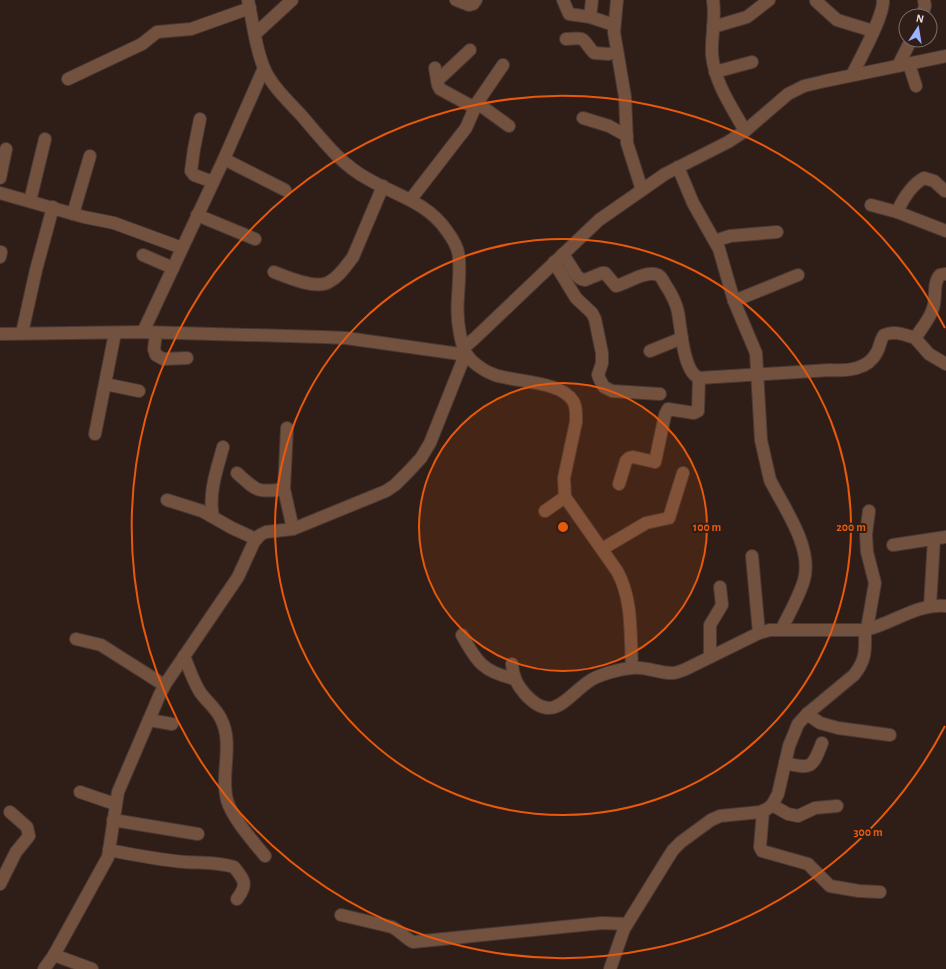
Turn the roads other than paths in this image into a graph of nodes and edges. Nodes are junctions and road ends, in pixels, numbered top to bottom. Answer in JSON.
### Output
{"nodes":[{"id":1,"x":292,"y":0,"type":"edge"},
{"id":2,"x":456,"y":0,"type":"edge"},
{"id":3,"x":476,"y":0,"type":"edge"},
{"id":4,"x":563,"y":0,"type":"edge"},
{"id":5,"x":592,"y":0,"type":"edge"},
{"id":6,"x":617,"y":0,"type":"edge"},
{"id":7,"x":713,"y":0,"type":"edge"},
{"id":8,"x":769,"y":0,"type":"edge"},
{"id":9,"x":883,"y":0,"type":"edge"},
{"id":10,"x":816,"y":1,"type":"edge"},
{"id":11,"x":249,"y":4,"type":"edge"},
{"id":12,"x":590,"y":17,"type":"junction"},
{"id":13,"x":614,"y":25,"type":"junction"},
{"id":14,"x":713,"y":28,"type":"junction"},
{"id":15,"x":873,"y":31,"type":"junction"},
{"id":16,"x":255,"y":34,"type":"junction"},
{"id":17,"x":566,"y":39,"type":"dead end"},
{"id":18,"x":909,"y":48,"type":"edge"},
{"id":19,"x":470,"y":50,"type":"dead end"},
{"id":20,"x":614,"y":53,"type":"junction"},
{"id":21,"x":946,"y":56,"type":"edge"},
{"id":22,"x":752,"y":62,"type":"dead end"},
{"id":23,"x":503,"y":65,"type":"dead end"},
{"id":24,"x":904,"y":65,"type":"junction"},
{"id":25,"x":264,"y":68,"type":"junction"},
{"id":26,"x":435,"y":68,"type":"dead end"},
{"id":27,"x":715,"y":72,"type":"junction"},
{"id":28,"x":852,"y":76,"type":"junction"},
{"id":29,"x":68,"y":79,"type":"dead end"},
{"id":30,"x":437,"y":81,"type":"junction"},
{"id":31,"x":916,"y":86,"type":"dead end"},
{"id":32,"x":476,"y":106,"type":"junction"},
{"id":33,"x":583,"y":118,"type":"dead end"},
{"id":34,"x":200,"y":119,"type":"dead end"},
{"id":35,"x":509,"y":126,"type":"dead end"},
{"id":36,"x":745,"y":131,"type":"junction"},
{"id":37,"x":627,"y":136,"type":"junction"},
{"id":38,"x":45,"y":139,"type":"dead end"},
{"id":39,"x":6,"y":149,"type":"dead end"},
{"id":40,"x":90,"y":156,"type":"dead end"},
{"id":41,"x":224,"y":159,"type":"junction"},
{"id":42,"x":678,"y":167,"type":"junction"},
{"id":43,"x":0,"y":178,"type":"edge"},
{"id":44,"x":213,"y":182,"type":"junction"},
{"id":45,"x":383,"y":186,"type":"junction"},
{"id":46,"x":285,"y":190,"type":"dead end"},
{"id":47,"x":642,"y":190,"type":"junction"},
{"id":48,"x":945,"y":191,"type":"edge"},
{"id":49,"x":0,"y":193,"type":"edge"},
{"id":50,"x":411,"y":199,"type":"junction"},
{"id":51,"x":30,"y":201,"type":"junction"},
{"id":52,"x":871,"y":205,"type":"dead end"},
{"id":53,"x":54,"y":208,"type":"junction"},
{"id":54,"x":897,"y":212,"type":"junction"},
{"id":55,"x":73,"y":214,"type":"junction"},
{"id":56,"x":197,"y":215,"type":"junction"},
{"id":57,"x":946,"y":231,"type":"edge"},
{"id":58,"x":777,"y":232,"type":"dead end"},
{"id":59,"x":255,"y":239,"type":"dead end"},
{"id":60,"x":715,"y":241,"type":"junction"},
{"id":61,"x":182,"y":248,"type":"junction"},
{"id":62,"x":143,"y":255,"type":"dead end"},
{"id":63,"x":558,"y":258,"type":"junction"},
{"id":64,"x":173,"y":268,"type":"junction"},
{"id":65,"x":274,"y":272,"type":"dead end"},
{"id":66,"x":946,"y":274,"type":"edge"},
{"id":67,"x":798,"y":276,"type":"dead end"},
{"id":68,"x":734,"y":301,"type":"junction"},
{"id":69,"x":143,"y":332,"type":"junction"},
{"id":70,"x":115,"y":333,"type":"junction"},
{"id":71,"x":156,"y":333,"type":"junction"},
{"id":72,"x":0,"y":334,"type":"edge"},
{"id":73,"x":22,"y":334,"type":"junction"},
{"id":74,"x":682,"y":338,"type":"junction"},
{"id":75,"x":915,"y":338,"type":"junction"},
{"id":76,"x":650,"y":351,"type":"dead end"},
{"id":77,"x":465,"y":353,"type":"junction"},
{"id":78,"x":187,"y":358,"type":"dead end"},
{"id":79,"x":946,"y":364,"type":"edge"},
{"id":80,"x":758,"y":375,"type":"junction"},
{"id":81,"x":699,"y":378,"type":"junction"},
{"id":82,"x":105,"y":384,"type":"junction"},
{"id":83,"x":139,"y":391,"type":"dead end"},
{"id":84,"x":660,"y":394,"type":"dead end"},
{"id":85,"x":287,"y":428,"type":"dead end"},
{"id":86,"x":95,"y":434,"type":"dead end"},
{"id":87,"x":223,"y":447,"type":"dead end"},
{"id":88,"x":237,"y":473,"type":"dead end"},
{"id":89,"x":683,"y":473,"type":"dead end"},
{"id":90,"x":619,"y":484,"type":"dead end"},
{"id":91,"x":284,"y":489,"type":"junction"},
{"id":92,"x":565,"y":497,"type":"junction"},
{"id":93,"x":167,"y":500,"type":"dead end"},
{"id":94,"x":545,"y":511,"type":"dead end"},
{"id":95,"x":869,"y":511,"type":"dead end"},
{"id":96,"x":213,"y":517,"type":"junction"},
{"id":97,"x":293,"y":529,"type":"junction"},
{"id":98,"x":946,"y":537,"type":"edge"},
{"id":99,"x":256,"y":539,"type":"junction"},
{"id":100,"x":934,"y":539,"type":"junction"},
{"id":101,"x":893,"y":545,"type":"dead end"},
{"id":102,"x":602,"y":549,"type":"junction"},
{"id":103,"x":752,"y":556,"type":"dead end"},
{"id":104,"x":720,"y":587,"type":"dead end"},
{"id":105,"x":930,"y":606,"type":"junction"},
{"id":106,"x":946,"y":606,"type":"edge"},
{"id":107,"x":866,"y":629,"type":"junction"},
{"id":108,"x":781,"y":630,"type":"junction"},
{"id":109,"x":759,"y":633,"type":"junction"},
{"id":110,"x":462,"y":636,"type":"dead end"},
{"id":111,"x":76,"y":638,"type":"dead end"},
{"id":112,"x":184,"y":656,"type":"junction"},
{"id":113,"x":710,"y":657,"type":"junction"},
{"id":114,"x":512,"y":664,"type":"dead end"},
{"id":115,"x":632,"y":667,"type":"junction"},
{"id":116,"x":515,"y":679,"type":"junction"},
{"id":117,"x":164,"y":686,"type":"junction"},
{"id":118,"x":807,"y":714,"type":"junction"},
{"id":119,"x":149,"y":720,"type":"junction"},
{"id":120,"x":172,"y":724,"type":"dead end"},
{"id":121,"x":890,"y":735,"type":"dead end"},
{"id":122,"x":822,"y":743,"type":"dead end"},
{"id":123,"x":785,"y":763,"type":"junction"},
{"id":124,"x":80,"y":792,"type":"dead end"},
{"id":125,"x":115,"y":804,"type":"junction"},
{"id":126,"x":837,"y":806,"type":"dead end"},
{"id":127,"x":767,"y":808,"type":"junction"},
{"id":128,"x":10,"y":812,"type":"dead end"},
{"id":129,"x":113,"y":820,"type":"junction"},
{"id":130,"x":198,"y":834,"type":"dead end"},
{"id":131,"x":109,"y":850,"type":"junction"},
{"id":132,"x":265,"y":856,"type":"dead end"},
{"id":133,"x":0,"y":884,"type":"edge"},
{"id":134,"x":880,"y":892,"type":"dead end"},
{"id":135,"x":237,"y":899,"type":"dead end"},
{"id":136,"x":341,"y":915,"type":"dead end"},
{"id":137,"x":625,"y":926,"type":"junction"},
{"id":138,"x":54,"y":955,"type":"junction"},
{"id":139,"x":44,"y":969,"type":"edge"},
{"id":140,"x":92,"y":969,"type":"edge"},
{"id":141,"x":610,"y":969,"type":"edge"}],
"edges":[{"from":1,"to":16,"type":"street"},
{"from":2,"to":3,"type":"street"},
{"from":4,"to":12,"type":"street"},
{"from":5,"to":12,"type":"street"},
{"from":6,"to":13,"type":"street"},
{"from":7,"to":14,"type":"street"},
{"from":8,"to":14,"type":"street"},
{"from":9,"to":15,"type":"street"},
{"from":10,"to":15,"type":"street"},
{"from":11,"to":16,"type":"street"},
{"from":11,"to":29,"type":"street"},
{"from":12,"to":13,"type":"street"},
{"from":13,"to":20,"type":"street"},
{"from":14,"to":27,"type":"street"},
{"from":15,"to":28,"type":"street"},
{"from":16,"to":25,"type":"street"},
{"from":17,"to":20,"type":"street"},
{"from":18,"to":24,"type":"street"},
{"from":19,"to":30,"type":"street"},
{"from":20,"to":37,"type":"street"},
{"from":21,"to":24,"type":"street"},
{"from":22,"to":27,"type":"street"},
{"from":23,"to":32,"type":"street"},
{"from":24,"to":28,"type":"street"},
{"from":24,"to":31,"type":"street"},
{"from":25,"to":41,"type":"street"},
{"from":25,"to":45,"type":"street"},
{"from":26,"to":30,"type":"street"},
{"from":27,"to":36,"type":"street"},
{"from":28,"to":36,"type":"street"},
{"from":30,"to":32,"type":"street"},
{"from":32,"to":35,"type":"street"},
{"from":32,"to":50,"type":"street"},
{"from":33,"to":37,"type":"street"},
{"from":34,"to":44,"type":"street"},
{"from":36,"to":42,"type":"street"},
{"from":37,"to":47,"type":"street"},
{"from":38,"to":51,"type":"street"},
{"from":39,"to":43,"type":"street"},
{"from":40,"to":55,"type":"street"},
{"from":41,"to":44,"type":"street"},
{"from":41,"to":46,"type":"street"},
{"from":42,"to":47,"type":"street"},
{"from":42,"to":60,"type":"street"},
{"from":44,"to":56,"type":"street"},
{"from":45,"to":50,"type":"street"},
{"from":45,"to":65,"type":"street"},
{"from":47,"to":63,"type":"street"},
{"from":48,"to":54,"type":"street"},
{"from":49,"to":51,"type":"street"},
{"from":50,"to":77,"type":"street"},
{"from":51,"to":53,"type":"street"},
{"from":52,"to":54,"type":"street"},
{"from":53,"to":55,"type":"street"},
{"from":53,"to":73,"type":"street"},
{"from":54,"to":57,"type":"street"},
{"from":55,"to":61,"type":"street"},
{"from":56,"to":59,"type":"street"},
{"from":56,"to":61,"type":"street"},
{"from":58,"to":60,"type":"street"},
{"from":60,"to":68,"type":"street"},
{"from":61,"to":64,"type":"street"},
{"from":62,"to":64,"type":"street"},
{"from":63,"to":74,"type":"street"},
{"from":63,"to":77,"type":"street"},
{"from":63,"to":84,"type":"street"},
{"from":64,"to":69,"type":"street"},
{"from":66,"to":75,"type":"street"},
{"from":67,"to":68,"type":"street"},
{"from":68,"to":80,"type":"street"},
{"from":69,"to":70,"type":"street"},
{"from":69,"to":71,"type":"street"},
{"from":70,"to":73,"type":"street"},
{"from":70,"to":82,"type":"street"},
{"from":71,"to":77,"type":"street"},
{"from":71,"to":78,"type":"street"},
{"from":72,"to":73,"type":"street"},
{"from":74,"to":76,"type":"street"},
{"from":74,"to":81,"type":"street"},
{"from":75,"to":79,"type":"street"},
{"from":75,"to":80,"type":"street"},
{"from":77,"to":92,"type":"street"},
{"from":77,"to":97,"type":"street"},
{"from":80,"to":81,"type":"street"},
{"from":80,"to":108,"type":"street"},
{"from":81,"to":90,"type":"street"},
{"from":82,"to":83,"type":"street"},
{"from":82,"to":86,"type":"street"},
{"from":85,"to":91,"type":"street"},
{"from":87,"to":96,"type":"street"},
{"from":88,"to":91,"type":"street"},
{"from":89,"to":102,"type":"street"},
{"from":91,"to":97,"type":"street"},
{"from":92,"to":94,"type":"street"},
{"from":92,"to":102,"type":"street"},
{"from":93,"to":96,"type":"street"},
{"from":95,"to":107,"type":"street"},
{"from":96,"to":99,"type":"street"},
{"from":97,"to":99,"type":"street"},
{"from":98,"to":100,"type":"street"},
{"from":99,"to":112,"type":"street"},
{"from":100,"to":101,"type":"street"},
{"from":100,"to":105,"type":"street"},
{"from":102,"to":115,"type":"street"},
{"from":103,"to":109,"type":"street"},
{"from":104,"to":113,"type":"street"},
{"from":105,"to":106,"type":"street"},
{"from":105,"to":107,"type":"street"},
{"from":107,"to":108,"type":"street"},
{"from":107,"to":118,"type":"street"},
{"from":108,"to":109,"type":"street"},
{"from":109,"to":113,"type":"street"},
{"from":110,"to":116,"type":"street"},
{"from":111,"to":117,"type":"street"},
{"from":112,"to":117,"type":"street"},
{"from":112,"to":132,"type":"street"},
{"from":113,"to":115,"type":"street"},
{"from":114,"to":116,"type":"street"},
{"from":115,"to":116,"type":"street"},
{"from":117,"to":119,"type":"street"},
{"from":118,"to":121,"type":"street"},
{"from":118,"to":123,"type":"street"},
{"from":119,"to":120,"type":"street"},
{"from":119,"to":125,"type":"street"},
{"from":122,"to":123,"type":"street"},
{"from":123,"to":127,"type":"street"},
{"from":124,"to":125,"type":"street"},
{"from":125,"to":129,"type":"street"},
{"from":126,"to":127,"type":"street"},
{"from":127,"to":134,"type":"street"},
{"from":127,"to":137,"type":"street"},
{"from":128,"to":133,"type":"street"},
{"from":129,"to":130,"type":"street"},
{"from":129,"to":131,"type":"street"},
{"from":131,"to":135,"type":"street"},
{"from":131,"to":138,"type":"street"},
{"from":136,"to":137,"type":"street"},
{"from":137,"to":141,"type":"street"},
{"from":138,"to":139,"type":"street"},
{"from":138,"to":140,"type":"street"}]}
